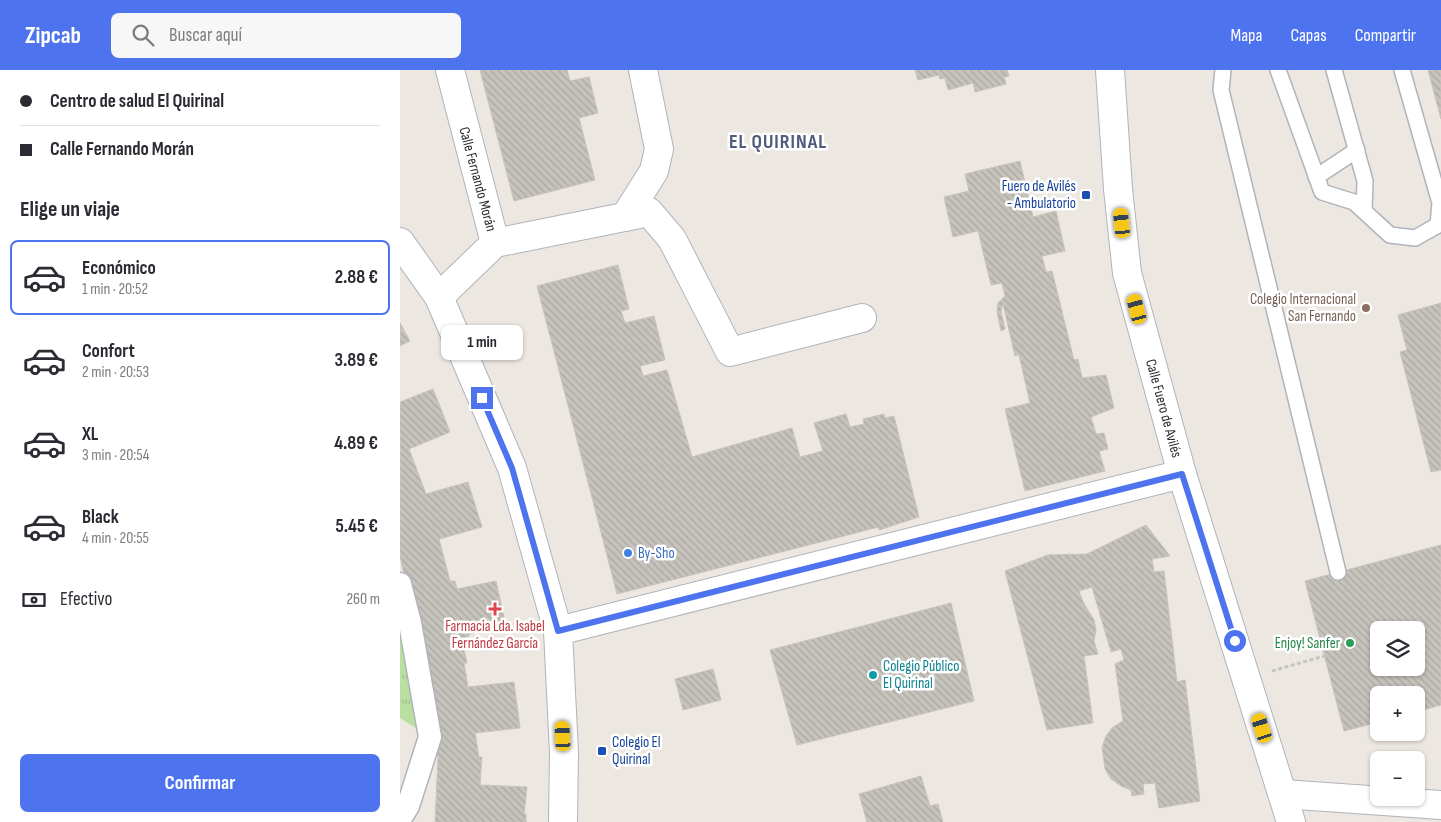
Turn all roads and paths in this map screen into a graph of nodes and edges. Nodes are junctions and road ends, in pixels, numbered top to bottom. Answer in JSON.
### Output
{"nodes":[{"id":1,"x":450,"y":70,"type":"edge"},
{"id":2,"x":644,"y":70,"type":"edge"},
{"id":3,"x":1110,"y":70,"type":"edge"},
{"id":4,"x":1223,"y":70,"type":"edge"},
{"id":5,"x":1278,"y":70,"type":"edge"},
{"id":6,"x":1334,"y":70,"type":"edge"},
{"id":7,"x":1402,"y":70,"type":"edge"},
{"id":8,"x":1357,"y":150,"type":"junction"},
{"id":9,"x":1316,"y":177,"type":"junction"},
{"id":10,"x":1364,"y":211,"type":"junction"},
{"id":11,"x":625,"y":217,"type":"junction"},
{"id":12,"x":400,"y":242,"type":"edge"},
{"id":13,"x":495,"y":243,"type":"junction"},
{"id":14,"x":439,"y":297,"type":"junction"},
{"id":15,"x":862,"y":318,"type":"dead end"},
{"id":16,"x":1182,"y":474,"type":"junction"},
{"id":17,"x":1338,"y":572,"type":"dead end"},
{"id":18,"x":400,"y":584,"type":"edge"},
{"id":19,"x":558,"y":631,"type":"junction"},
{"id":20,"x":1324,"y":656,"type":"dead end"},
{"id":21,"x":1246,"y":678,"type":"junction"},
{"id":22,"x":1283,"y":794,"type":"junction"},
{"id":23,"x":1441,"y":805,"type":"edge"},
{"id":24,"x":400,"y":820,"type":"edge"},
{"id":25,"x":564,"y":822,"type":"edge"},
{"id":26,"x":1291,"y":822,"type":"edge"}],
"edges":[{"from":1,"to":13,"type":"street","name":"Calle Fernando Morán"},
{"from":2,"to":11,"type":"street"},
{"from":3,"to":16,"type":"street","name":"Calle Fuero de Avilés"},
{"from":4,"to":17,"type":"lane"},
{"from":5,"to":9,"type":"lane"},
{"from":6,"to":8,"type":"lane"},
{"from":7,"to":10,"type":"lane"},
{"from":8,"to":9,"type":"lane"},
{"from":8,"to":10,"type":"lane"},
{"from":9,"to":10,"type":"lane"},
{"from":11,"to":13,"type":"street"},
{"from":11,"to":15,"type":"street"},
{"from":12,"to":14,"type":"street"},
{"from":13,"to":14,"type":"street","name":"Calle Fernando Morán"},
{"from":14,"to":19,"type":"street"},
{"from":16,"to":19,"type":"street"},
{"from":16,"to":21,"type":"street","name":"Calle Fuero de Avilés"},
{"from":18,"to":24,"type":"street"},
{"from":19,"to":25,"type":"street"},
{"from":20,"to":21,"type":"path"},
{"from":21,"to":22,"type":"street","name":"Calle Fuero de Avilés"},
{"from":22,"to":23,"type":"street"},
{"from":22,"to":26,"type":"street","name":"Calle Fuero de Avilés"}]}
